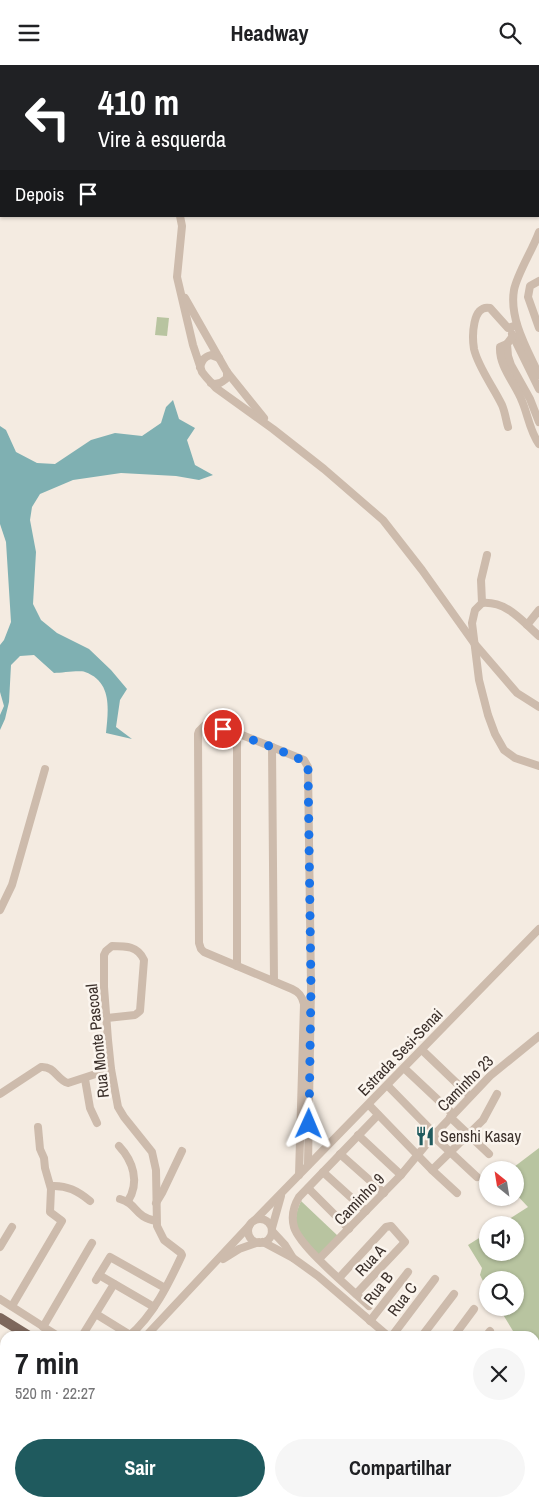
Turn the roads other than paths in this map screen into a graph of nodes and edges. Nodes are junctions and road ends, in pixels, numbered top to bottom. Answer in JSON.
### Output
{"nodes":[{"id":1,"x":180,"y":217,"type":"edge"},
{"id":2,"x":539,"y":232,"type":"edge"},
{"id":3,"x":539,"y":281,"type":"edge"},
{"id":4,"x":180,"y":290,"type":"junction"},
{"id":5,"x":517,"y":325,"type":"junction"},
{"id":6,"x":508,"y":328,"type":"junction"},
{"id":7,"x":539,"y":328,"type":"edge"},
{"id":8,"x":513,"y":336,"type":"junction"},
{"id":9,"x":507,"y":344,"type":"junction"},
{"id":10,"x":219,"y":358,"type":"junction"},
{"id":11,"x":200,"y":367,"type":"junction"},
{"id":12,"x":227,"y":372,"type":"junction"},
{"id":13,"x":539,"y":375,"type":"edge"},
{"id":14,"x":211,"y":383,"type":"junction"},
{"id":15,"x":539,"y":389,"type":"edge"},
{"id":16,"x":539,"y":422,"type":"edge"},
{"id":17,"x":508,"y":427,"type":"dead end"},
{"id":18,"x":273,"y":429,"type":"junction"},
{"id":19,"x":539,"y":445,"type":"edge"},
{"id":20,"x":487,"y":555,"type":"dead end"},
{"id":21,"x":482,"y":603,"type":"junction"},
{"id":22,"x":539,"y":610,"type":"edge"},
{"id":23,"x":527,"y":625,"type":"junction"},
{"id":24,"x":539,"y":635,"type":"edge"},
{"id":25,"x":474,"y":643,"type":"junction"},
{"id":26,"x":539,"y":707,"type":"edge"},
{"id":27,"x":236,"y":733,"type":"junction"},
{"id":28,"x":272,"y":747,"type":"junction"},
{"id":29,"x":539,"y":765,"type":"edge"},
{"id":30,"x":45,"y":769,"type":"dead end"},
{"id":31,"x":0,"y":910,"type":"edge"},
{"id":32,"x":539,"y":929,"type":"edge"},
{"id":33,"x":237,"y":966,"type":"junction"},
{"id":34,"x":274,"y":981,"type":"junction"},
{"id":35,"x":300,"y":994,"type":"junction"},
{"id":36,"x":310,"y":995,"type":"junction"},
{"id":37,"x":107,"y":1018,"type":"junction"},
{"id":38,"x":539,"y":1036,"type":"edge"},
{"id":39,"x":422,"y":1050,"type":"junction"},
{"id":40,"x":404,"y":1068,"type":"junction"},
{"id":41,"x":111,"y":1069,"type":"junction"},
{"id":42,"x":86,"y":1079,"type":"junction"},
{"id":43,"x":387,"y":1085,"type":"junction"},
{"id":44,"x":0,"y":1094,"type":"edge"},
{"id":45,"x":497,"y":1094,"type":"dead end"},
{"id":46,"x":470,"y":1096,"type":"junction"},
{"id":47,"x":369,"y":1105,"type":"junction"},
{"id":48,"x":378,"y":1115,"type":"junction"},
{"id":49,"x":452,"y":1115,"type":"junction"},
{"id":50,"x":97,"y":1123,"type":"dead end"},
{"id":51,"x":38,"y":1127,"type":"dead end"},
{"id":52,"x":358,"y":1135,"type":"junction"},
{"id":53,"x":434,"y":1135,"type":"junction"},
{"id":54,"x":467,"y":1135,"type":"junction"},
{"id":55,"x":119,"y":1145,"type":"dead end"},
{"id":56,"x":309,"y":1147,"type":"junction"},
{"id":57,"x":182,"y":1151,"type":"dead end"},
{"id":58,"x":449,"y":1151,"type":"junction"},
{"id":59,"x":322,"y":1152,"type":"junction"},
{"id":60,"x":340,"y":1154,"type":"junction"},
{"id":61,"x":488,"y":1154,"type":"dead end"},
{"id":62,"x":418,"y":1156,"type":"junction"},
{"id":63,"x":308,"y":1165,"type":"junction"},
{"id":64,"x":432,"y":1171,"type":"junction"},
{"id":65,"x":323,"y":1172,"type":"junction"},
{"id":66,"x":299,"y":1175,"type":"junction"},
{"id":67,"x":401,"y":1175,"type":"junction"},
{"id":68,"x":477,"y":1177,"type":"dead end"},
{"id":69,"x":51,"y":1186,"type":"junction"},
{"id":70,"x":308,"y":1188,"type":"junction"},
{"id":71,"x":384,"y":1193,"type":"junction"},
{"id":72,"x":456,"y":1193,"type":"dead end"},
{"id":73,"x":281,"y":1194,"type":"junction"},
{"id":74,"x":120,"y":1199,"type":"dead end"},
{"id":75,"x":90,"y":1201,"type":"dead end"},
{"id":76,"x":128,"y":1201,"type":"junction"},
{"id":77,"x":156,"y":1203,"type":"junction"},
{"id":78,"x":366,"y":1211,"type":"junction"},
{"id":79,"x":255,"y":1220,"type":"junction"},
{"id":80,"x":156,"y":1221,"type":"junction"},
{"id":81,"x":249,"y":1226,"type":"junction"},
{"id":82,"x":12,"y":1227,"type":"dead end"},
{"id":83,"x":272,"y":1229,"type":"junction"},
{"id":84,"x":349,"y":1229,"type":"junction"},
{"id":85,"x":261,"y":1242,"type":"junction"},
{"id":86,"x":92,"y":1243,"type":"dead end"},
{"id":87,"x":0,"y":1247,"type":"edge"},
{"id":88,"x":293,"y":1258,"type":"junction"},
{"id":89,"x":319,"y":1259,"type":"junction"},
{"id":90,"x":215,"y":1264,"type":"junction"},
{"id":91,"x":408,"y":1272,"type":"dead end"},
{"id":92,"x":318,"y":1277,"type":"junction"},
{"id":93,"x":338,"y":1277,"type":"junction"},
{"id":94,"x":435,"y":1279,"type":"dead end"},
{"id":95,"x":114,"y":1284,"type":"junction"},
{"id":96,"x":165,"y":1288,"type":"junction"},
{"id":97,"x":356,"y":1294,"type":"junction"},
{"id":98,"x":454,"y":1295,"type":"dead end"},
{"id":99,"x":0,"y":1299,"type":"edge"},
{"id":100,"x":12,"y":1306,"type":"junction"},
{"id":101,"x":368,"y":1306,"type":"dead end"},
{"id":102,"x":154,"y":1307,"type":"junction"},
{"id":103,"x":474,"y":1309,"type":"dead end"},
{"id":104,"x":20,"y":1312,"type":"junction"},
{"id":105,"x":96,"y":1314,"type":"junction"},
{"id":106,"x":0,"y":1318,"type":"edge"},
{"id":107,"x":370,"y":1321,"type":"junction"},
{"id":108,"x":11,"y":1324,"type":"junction"},
{"id":109,"x":43,"y":1327,"type":"junction"},
{"id":110,"x":22,"y":1331,"type":"edge"},
{"id":111,"x":50,"y":1331,"type":"edge"},
{"id":112,"x":85,"y":1331,"type":"edge"},
{"id":113,"x":122,"y":1331,"type":"edge"},
{"id":114,"x":135,"y":1331,"type":"edge"},
{"id":115,"x":151,"y":1331,"type":"edge"},
{"id":116,"x":383,"y":1331,"type":"edge"},
{"id":117,"x":394,"y":1331,"type":"edge"},
{"id":118,"x":426,"y":1331,"type":"edge"},
{"id":119,"x":458,"y":1331,"type":"edge"}],
"edges":[{"from":1,"to":4,"type":"street"},
{"from":2,"to":5,"type":"street"},
{"from":3,"to":7,"type":"street"},
{"from":4,"to":10,"type":"street"},
{"from":4,"to":11,"type":"street"},
{"from":5,"to":6,"type":"street"},
{"from":5,"to":13,"type":"street"},
{"from":6,"to":8,"type":"street"},
{"from":6,"to":17,"type":"street"},
{"from":8,"to":9,"type":"street"},
{"from":8,"to":15,"type":"street"},
{"from":9,"to":16,"type":"street"},
{"from":9,"to":19,"type":"street"},
{"from":10,"to":11,"type":"street"},
{"from":10,"to":12,"type":"street"},
{"from":11,"to":14,"type":"street"},
{"from":12,"to":14,"type":"street"},
{"from":12,"to":18,"type":"street"},
{"from":14,"to":18,"type":"street"},
{"from":18,"to":25,"type":"street"},
{"from":20,"to":21,"type":"street"},
{"from":21,"to":23,"type":"street"},
{"from":21,"to":25,"type":"street"},
{"from":22,"to":23,"type":"street"},
{"from":23,"to":24,"type":"street"},
{"from":25,"to":26,"type":"street"},
{"from":25,"to":29,"type":"street"},
{"from":27,"to":28,"type":"street"},
{"from":27,"to":33,"type":"street"},
{"from":27,"to":33,"type":"street"},
{"from":28,"to":34,"type":"street"},
{"from":28,"to":36,"type":"street"},
{"from":30,"to":31,"type":"street"},
{"from":32,"to":39,"type":"street","name":"Estrada Sesi-Senai"},
{"from":33,"to":34,"type":"street"},
{"from":34,"to":35,"type":"street"},
{"from":35,"to":36,"type":"street"},
{"from":35,"to":66,"type":"street"},
{"from":36,"to":56,"type":"street"},
{"from":37,"to":37,"type":"street","name":"Rua Monte Pascoal"},
{"from":37,"to":41,"type":"street","name":"Rua Monte Pascoal"},
{"from":38,"to":46,"type":"street","name":"Caminho 23"},
{"from":39,"to":40,"type":"street","name":"Estrada Sesi-Senai"},
{"from":39,"to":46,"type":"street"},
{"from":40,"to":43,"type":"street","name":"Estrada Sesi-Senai"},
{"from":40,"to":49,"type":"street"},
{"from":41,"to":42,"type":"street"},
{"from":41,"to":77,"type":"street","name":"Rua Monte Pascoal"},
{"from":42,"to":44,"type":"street"},
{"from":42,"to":50,"type":"street"},
{"from":43,"to":47,"type":"street","name":"Estrada Sesi-Senai"},
{"from":43,"to":53,"type":"street"},
{"from":45,"to":54,"type":"street"},
{"from":46,"to":49,"type":"street","name":"Caminho 23"},
{"from":47,"to":48,"type":"street"},
{"from":47,"to":59,"type":"street","name":"Estrada Sesi-Senai"},
{"from":48,"to":52,"type":"street"},
{"from":48,"to":62,"type":"street"},
{"from":49,"to":53,"type":"street","name":"Caminho 23"},
{"from":49,"to":54,"type":"street"},
{"from":51,"to":69,"type":"street"},
{"from":52,"to":60,"type":"street"},
{"from":52,"to":67,"type":"street"},
{"from":53,"to":58,"type":"street"},
{"from":53,"to":62,"type":"street","name":"Caminho 23"},
{"from":54,"to":58,"type":"street"},
{"from":54,"to":61,"type":"street"},
{"from":55,"to":76,"type":"street"},
{"from":56,"to":59,"type":"street"},
{"from":56,"to":63,"type":"street"},
{"from":57,"to":77,"type":"street"},
{"from":58,"to":64,"type":"street"},
{"from":58,"to":68,"type":"street"},
{"from":59,"to":63,"type":"street","name":"Estrada Sesi-Senai"},
{"from":60,"to":65,"type":"street"},
{"from":60,"to":71,"type":"street"},
{"from":62,"to":64,"type":"street"},
{"from":62,"to":67,"type":"street","name":"Caminho 9"},
{"from":63,"to":66,"type":"street","name":"Estrada Sesi-Senai"},
{"from":64,"to":72,"type":"street"},
{"from":65,"to":70,"type":"street"},
{"from":65,"to":78,"type":"street"},
{"from":66,"to":73,"type":"street","name":"Estrada Sesi-Senai"},
{"from":67,"to":71,"type":"street","name":"Caminho 9"},
{"from":69,"to":75,"type":"street"},
{"from":69,"to":100,"type":"street"},
{"from":70,"to":84,"type":"street"},
{"from":70,"to":89,"type":"street"},
{"from":71,"to":78,"type":"street","name":"Caminho 9"},
{"from":73,"to":79,"type":"street","name":"Estrada Sesi-Senai"},
{"from":73,"to":83,"type":"street","name":"Estrada Sesi-Senai"},
{"from":74,"to":76,"type":"street"},
{"from":76,"to":80,"type":"street"},
{"from":77,"to":80,"type":"street","name":"Rua Monte Pascoal"},
{"from":78,"to":84,"type":"street","name":"Caminho 9"},
{"from":79,"to":81,"type":"street"},
{"from":79,"to":83,"type":"street"},
{"from":80,"to":96,"type":"street","name":"Rua Monte Pascoal"},
{"from":81,"to":85,"type":"street"},
{"from":81,"to":90,"type":"street"},
{"from":82,"to":87,"type":"street"},
{"from":83,"to":85,"type":"street"},
{"from":83,"to":88,"type":"street"},
{"from":84,"to":89,"type":"street","name":"Caminho 9"},
{"from":85,"to":88,"type":"street"},
{"from":85,"to":90,"type":"street"},
{"from":86,"to":109,"type":"street"},
{"from":88,"to":92,"type":"street"},
{"from":89,"to":93,"type":"street"},
{"from":90,"to":115,"type":"street"},
{"from":91,"to":107,"type":"street","name":"Rua B"},
{"from":92,"to":93,"type":"street"},
{"from":92,"to":107,"type":"street"},
{"from":93,"to":97,"type":"street"},
{"from":93,"to":97,"type":"street","name":"Rua A"},
{"from":94,"to":117,"type":"street","name":"Rua C"},
{"from":95,"to":96,"type":"street"},
{"from":95,"to":102,"type":"street"},
{"from":95,"to":105,"type":"street"},
{"from":96,"to":102,"type":"street","name":"Rua Monte Pascoal"},
{"from":97,"to":101,"type":"street"},
{"from":98,"to":118,"type":"street"},
{"from":99,"to":100,"type":"street"},
{"from":100,"to":104,"type":"street"},
{"from":102,"to":114,"type":"street","name":"Rua Monte Pascoal"},
{"from":103,"to":119,"type":"street"},
{"from":104,"to":108,"type":"street"},
{"from":104,"to":109,"type":"street"},
{"from":105,"to":112,"type":"street"},
{"from":105,"to":113,"type":"street"},
{"from":106,"to":108,"type":"main road"},
{"from":107,"to":116,"type":"street"},
{"from":108,"to":110,"type":"main road"},
{"from":109,"to":111,"type":"street"}]}
